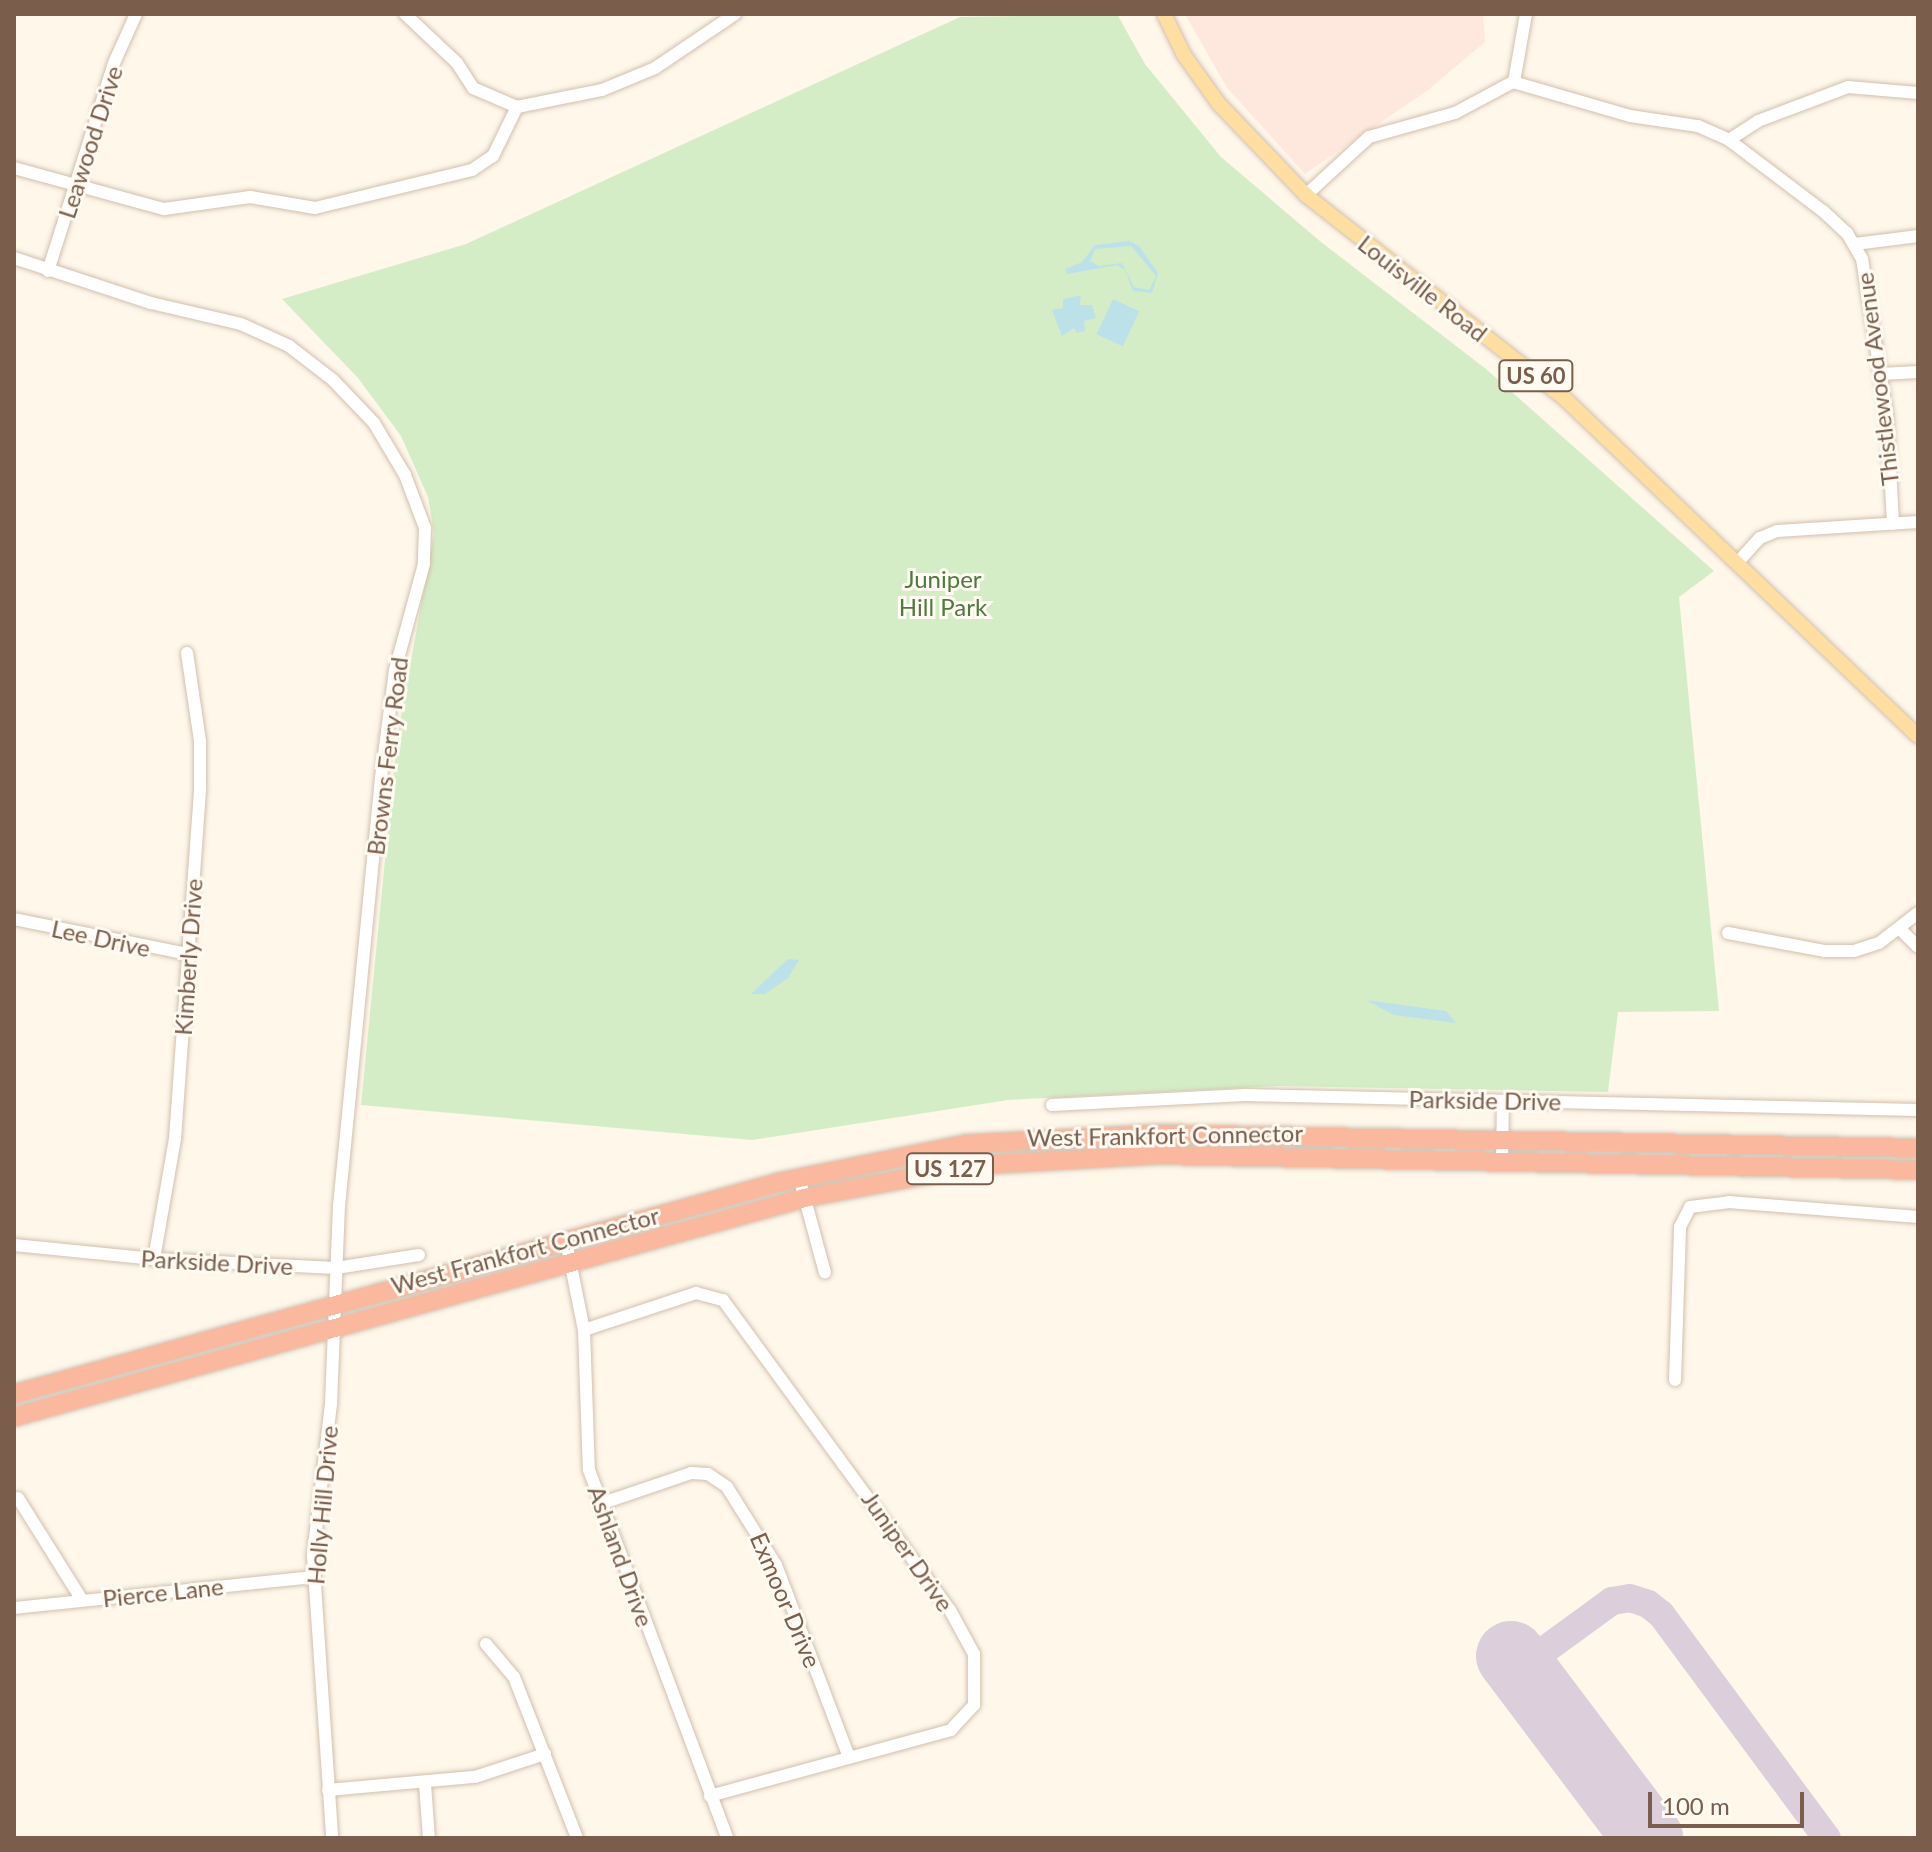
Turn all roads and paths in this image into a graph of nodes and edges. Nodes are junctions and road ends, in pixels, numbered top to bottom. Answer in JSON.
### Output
{"nodes":[{"id":1,"x":136,"y":14,"type":"edge"},
{"id":2,"x":405,"y":14,"type":"edge"},
{"id":3,"x":735,"y":14,"type":"edge"},
{"id":4,"x":1164,"y":14,"type":"edge"},
{"id":5,"x":1526,"y":14,"type":"edge"},
{"id":6,"x":1514,"y":82,"type":"junction"},
{"id":7,"x":1918,"y":93,"type":"edge"},
{"id":8,"x":517,"y":107,"type":"junction"},
{"id":9,"x":1729,"y":140,"type":"junction"},
{"id":10,"x":14,"y":168,"type":"edge"},
{"id":11,"x":75,"y":187,"type":"junction"},
{"id":12,"x":1306,"y":195,"type":"junction"},
{"id":13,"x":1918,"y":236,"type":"edge"},
{"id":14,"x":1855,"y":244,"type":"junction"},
{"id":15,"x":14,"y":258,"type":"edge"},
{"id":16,"x":48,"y":271,"type":"junction"},
{"id":17,"x":1918,"y":372,"type":"edge"},
{"id":18,"x":1881,"y":374,"type":"junction"},
{"id":19,"x":1918,"y":522,"type":"edge"},
{"id":20,"x":1893,"y":524,"type":"junction"},
{"id":21,"x":1739,"y":561,"type":"junction"},
{"id":22,"x":187,"y":653,"type":"dead end"},
{"id":23,"x":1918,"y":736,"type":"edge"},
{"id":24,"x":1918,"y":913,"type":"edge"},
{"id":25,"x":14,"y":919,"type":"edge"},
{"id":26,"x":1900,"y":929,"type":"junction"},
{"id":27,"x":1728,"y":933,"type":"dead end"},
{"id":28,"x":1918,"y":947,"type":"edge"},
{"id":29,"x":188,"y":954,"type":"junction"},
{"id":30,"x":1503,"y":1101,"type":"junction"},
{"id":31,"x":1052,"y":1105,"type":"dead end"},
{"id":32,"x":1918,"y":1110,"type":"edge"},
{"id":33,"x":1502,"y":1140,"type":"junction"},
{"id":34,"x":1918,"y":1148,"type":"edge"},
{"id":35,"x":1502,"y":1162,"type":"junction"},
{"id":36,"x":1918,"y":1170,"type":"edge"},
{"id":37,"x":799,"y":1177,"type":"junction"},
{"id":38,"x":804,"y":1198,"type":"junction"},
{"id":39,"x":1918,"y":1217,"type":"edge"},
{"id":40,"x":566,"y":1241,"type":"junction"},
{"id":41,"x":14,"y":1245,"type":"edge"},
{"id":42,"x":419,"y":1255,"type":"dead end"},
{"id":43,"x":154,"y":1259,"type":"junction"},
{"id":44,"x":572,"y":1262,"type":"junction"},
{"id":45,"x":336,"y":1268,"type":"junction"},
{"id":46,"x":825,"y":1273,"type":"dead end"},
{"id":47,"x":337,"y":1304,"type":"junction"},
{"id":48,"x":336,"y":1327,"type":"junction"},
{"id":49,"x":584,"y":1330,"type":"junction"},
{"id":50,"x":1675,"y":1380,"type":"dead end"},
{"id":51,"x":14,"y":1394,"type":"edge"},
{"id":52,"x":14,"y":1417,"type":"edge"},
{"id":53,"x":18,"y":1498,"type":"dead end"},
{"id":54,"x":600,"y":1504,"type":"junction"},
{"id":55,"x":312,"y":1577,"type":"junction"},
{"id":56,"x":82,"y":1600,"type":"junction"},
{"id":57,"x":14,"y":1608,"type":"edge"},
{"id":58,"x":486,"y":1644,"type":"dead end"},
{"id":59,"x":545,"y":1754,"type":"junction"},
{"id":60,"x":849,"y":1757,"type":"junction"},
{"id":61,"x":425,"y":1784,"type":"junction"},
{"id":62,"x":328,"y":1790,"type":"junction"},
{"id":63,"x":710,"y":1796,"type":"junction"},
{"id":64,"x":332,"y":1838,"type":"edge"},
{"id":65,"x":429,"y":1838,"type":"edge"},
{"id":66,"x":577,"y":1838,"type":"edge"},
{"id":67,"x":727,"y":1838,"type":"edge"}],
"edges":[{"from":1,"to":11,"type":"street","name":"Leawood Drive"},
{"from":2,"to":8,"type":"street"},
{"from":3,"to":8,"type":"street"},
{"from":4,"to":12,"type":"main road","name":"Louisville Road","number":"US 60"},
{"from":5,"to":6,"type":"street"},
{"from":6,"to":9,"type":"street","name":"Thistlewood Avenue"},
{"from":6,"to":12,"type":"street"},
{"from":7,"to":9,"type":"street"},
{"from":8,"to":11,"type":"street"},
{"from":9,"to":14,"type":"street","name":"Thistlewood Avenue"},
{"from":10,"to":11,"type":"street"},
{"from":11,"to":16,"type":"street","name":"Leawood Drive"},
{"from":12,"to":21,"type":"main road","name":"Louisville Road","number":"US 60"},
{"from":13,"to":14,"type":"street"},
{"from":14,"to":18,"type":"street","name":"Thistlewood Avenue"},
{"from":15,"to":16,"type":"street","name":"Browns Ferry Road"},
{"from":16,"to":45,"type":"street","name":"Browns Ferry Road"},
{"from":17,"to":18,"type":"street"},
{"from":18,"to":20,"type":"street","name":"Thistlewood Avenue"},
{"from":19,"to":20,"type":"street"},
{"from":20,"to":21,"type":"street"},
{"from":21,"to":23,"type":"main road","name":"Louisville Road","number":"US 60"},
{"from":22,"to":29,"type":"street","name":"Kimberly Drive"},
{"from":24,"to":26,"type":"street"},
{"from":25,"to":29,"type":"street","name":"Lee Drive"},
{"from":26,"to":27,"type":"street"},
{"from":26,"to":28,"type":"street"},
{"from":29,"to":43,"type":"street","name":"Kimberly Drive"},
{"from":30,"to":31,"type":"street","name":"Parkside Drive"},
{"from":30,"to":32,"type":"street","name":"Parkside Drive"},
{"from":30,"to":33,"type":"street"},
{"from":33,"to":34,"type":"highway","name":"West Frankfort Connector","number":"US 127"},
{"from":33,"to":35,"type":"street"},
{"from":33,"to":37,"type":"highway","name":"West Frankfort Connector","number":"US 127"},
{"from":35,"to":36,"type":"highway","name":"West Frankfort Connector","number":"US 127"},
{"from":35,"to":38,"type":"highway","name":"West Frankfort Connector","number":"US 127"},
{"from":37,"to":38,"type":"street"},
{"from":37,"to":40,"type":"highway","name":"West Frankfort Connector","number":"US 127"},
{"from":38,"to":44,"type":"highway","name":"West Frankfort Connector","number":"US 127"},
{"from":38,"to":46,"type":"street"},
{"from":39,"to":50,"type":"street"},
{"from":40,"to":44,"type":"street","name":"Ashland Drive"},
{"from":40,"to":47,"type":"highway","name":"West Frankfort Connector","number":"US 127"},
{"from":41,"to":43,"type":"street","name":"Parkside Drive"},
{"from":42,"to":45,"type":"street","name":"Parkside Drive"},
{"from":43,"to":45,"type":"street","name":"Parkside Drive"},
{"from":44,"to":48,"type":"highway","name":"West Frankfort Connector","number":"US 127"},
{"from":44,"to":49,"type":"street","name":"Ashland Drive"},
{"from":45,"to":47,"type":"street","name":"Holly Hill Drive"},
{"from":47,"to":48,"type":"street","name":"Holly Hill Drive"},
{"from":47,"to":51,"type":"highway","name":"West Frankfort Connector","number":"US 127"},
{"from":48,"to":52,"type":"highway","name":"West Frankfort Connector","number":"US 127"},
{"from":48,"to":55,"type":"street","name":"Holly Hill Drive"},
{"from":49,"to":54,"type":"street","name":"Ashland Drive"},
{"from":49,"to":60,"type":"street","name":"Juniper Drive"},
{"from":53,"to":56,"type":"street"},
{"from":54,"to":60,"type":"street","name":"Exmoor Drive"},
{"from":54,"to":63,"type":"street","name":"Ashland Drive"},
{"from":55,"to":56,"type":"street","name":"Pierce Lane"},
{"from":55,"to":62,"type":"street","name":"Holly Hill Drive"},
{"from":56,"to":57,"type":"street","name":"Pierce Lane"},
{"from":58,"to":59,"type":"street"},
{"from":59,"to":61,"type":"street"},
{"from":59,"to":66,"type":"street"},
{"from":60,"to":63,"type":"street","name":"Juniper Drive"},
{"from":61,"to":62,"type":"street"},
{"from":61,"to":65,"type":"street"},
{"from":62,"to":64,"type":"street","name":"Holly Hill Drive"},
{"from":63,"to":67,"type":"street","name":"Ashland Drive"}]}
